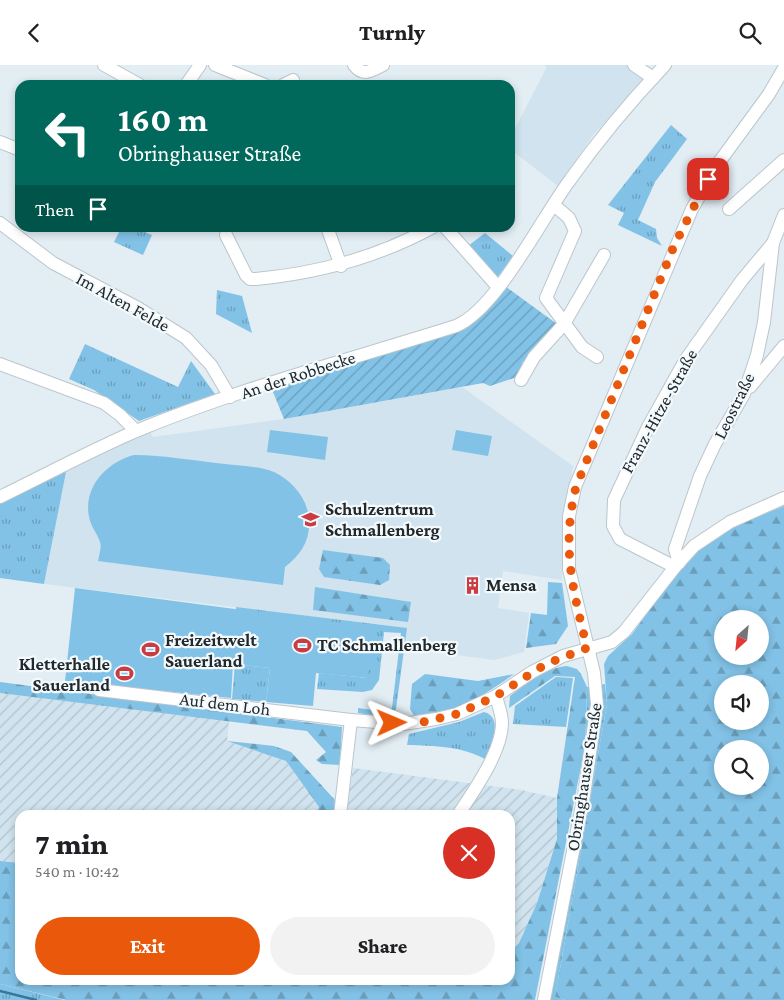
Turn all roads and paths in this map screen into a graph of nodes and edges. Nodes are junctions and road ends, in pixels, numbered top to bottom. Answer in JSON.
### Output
{"nodes":[{"id":1,"x":104,"y":65,"type":"edge"},
{"id":2,"x":200,"y":65,"type":"edge"},
{"id":3,"x":215,"y":65,"type":"edge"},
{"id":4,"x":354,"y":65,"type":"edge"},
{"id":5,"x":382,"y":65,"type":"edge"},
{"id":6,"x":634,"y":65,"type":"edge"},
{"id":7,"x":665,"y":65,"type":"edge"},
{"id":8,"x":784,"y":68,"type":"edge"},
{"id":9,"x":653,"y":78,"type":"junction"},
{"id":10,"x":131,"y":80,"type":"edge"},
{"id":11,"x":190,"y":80,"type":"edge"},
{"id":12,"x":252,"y":80,"type":"edge"},
{"id":13,"x":0,"y":142,"type":"edge"},
{"id":14,"x":15,"y":148,"type":"edge"},
{"id":15,"x":784,"y":160,"type":"edge"},
{"id":16,"x":554,"y":205,"type":"junction"},
{"id":17,"x":729,"y":209,"type":"dead end"},
{"id":18,"x":784,"y":215,"type":"edge"},
{"id":19,"x":0,"y":223,"type":"edge"},
{"id":20,"x":329,"y":232,"type":"edge"},
{"id":21,"x":422,"y":232,"type":"edge"},
{"id":22,"x":449,"y":232,"type":"edge"},
{"id":23,"x":226,"y":235,"type":"dead end"},
{"id":24,"x":773,"y":243,"type":"junction"},
{"id":25,"x":604,"y":255,"type":"dead end"},
{"id":26,"x":341,"y":265,"type":"junction"},
{"id":27,"x":498,"y":287,"type":"junction"},
{"id":28,"x":564,"y":324,"type":"junction"},
{"id":29,"x":784,"y":346,"type":"edge"},
{"id":30,"x":597,"y":357,"type":"dead end"},
{"id":31,"x":0,"y":364,"type":"edge"},
{"id":32,"x":520,"y":380,"type":"dead end"},
{"id":33,"x":744,"y":394,"type":"junction"},
{"id":34,"x":230,"y":397,"type":"junction"},
{"id":35,"x":136,"y":431,"type":"junction"},
{"id":36,"x":0,"y":497,"type":"edge"},
{"id":37,"x":784,"y":498,"type":"edge"},
{"id":38,"x":677,"y":565,"type":"junction"},
{"id":39,"x":587,"y":648,"type":"junction"},
{"id":40,"x":99,"y":690,"type":"dead end"},
{"id":41,"x":496,"y":696,"type":"junction"},
{"id":42,"x":350,"y":720,"type":"junction"},
{"id":43,"x":341,"y":810,"type":"edge"},
{"id":44,"x":461,"y":810,"type":"edge"},
{"id":45,"x":544,"y":1000,"type":"edge"}],
"edges":[{"from":1,"to":10,"type":"street"},
{"from":2,"to":11,"type":"street"},
{"from":3,"to":12,"type":"street"},
{"from":4,"to":5,"type":"street"},
{"from":6,"to":9,"type":"street"},
{"from":7,"to":9,"type":"street","name":"An der Robbecke"},
{"from":8,"to":39,"type":"street","name":"Obringhauser Straße"},
{"from":9,"to":16,"type":"street","name":"An der Robbecke"},
{"from":13,"to":14,"type":"street"},
{"from":15,"to":17,"type":"street"},
{"from":16,"to":27,"type":"street","name":"An der Robbecke"},
{"from":16,"to":28,"type":"street"},
{"from":18,"to":24,"type":"street","name":"Leostraße"},
{"from":19,"to":34,"type":"street","name":"Im Alten Felde"},
{"from":20,"to":26,"type":"street"},
{"from":21,"to":26,"type":"street"},
{"from":22,"to":27,"type":"street"},
{"from":23,"to":26,"type":"street"},
{"from":24,"to":33,"type":"street","name":"Leostraße"},
{"from":24,"to":38,"type":"street","name":"Franz-Hitze-Straße"},
{"from":25,"to":28,"type":"street"},
{"from":27,"to":34,"type":"street","name":"An der Robbecke"},
{"from":28,"to":30,"type":"street"},
{"from":28,"to":32,"type":"street"},
{"from":29,"to":33,"type":"street"},
{"from":31,"to":35,"type":"street"},
{"from":33,"to":38,"type":"street","name":"Leostraße"},
{"from":34,"to":35,"type":"street","name":"An der Robbecke"},
{"from":35,"to":36,"type":"street","name":"An der Robbecke"},
{"from":37,"to":38,"type":"street","name":"Auf dem Loh"},
{"from":38,"to":39,"type":"street","name":"Auf dem Loh"},
{"from":39,"to":41,"type":"street","name":"Auf dem Loh"},
{"from":39,"to":45,"type":"street","name":"Obringhauser Straße"},
{"from":40,"to":42,"type":"street","name":"Auf dem Loh"},
{"from":41,"to":42,"type":"street","name":"Auf dem Loh"},
{"from":41,"to":44,"type":"street"},
{"from":42,"to":43,"type":"street"}]}
